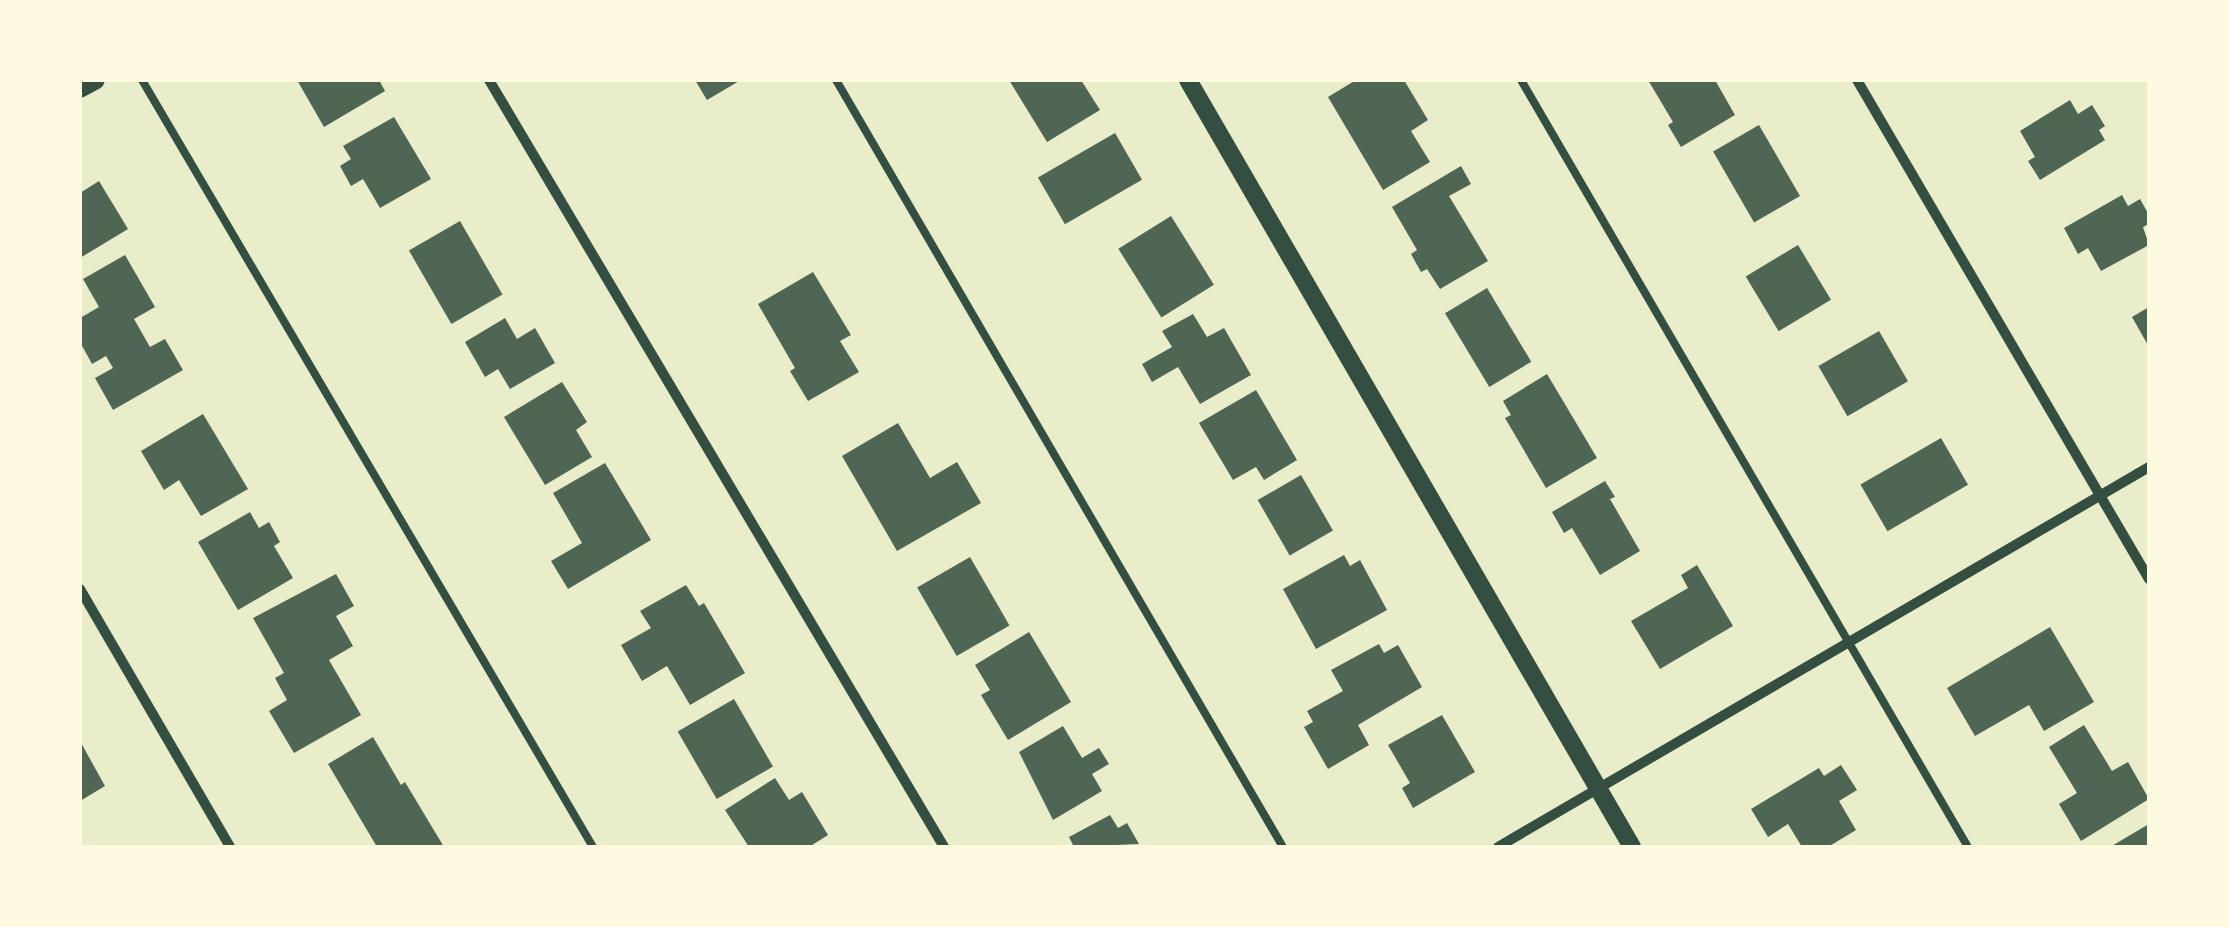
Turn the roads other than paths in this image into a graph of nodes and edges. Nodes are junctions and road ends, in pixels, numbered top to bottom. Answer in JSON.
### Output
{"nodes":[{"id":1,"x":96,"y":80,"type":"edge"},
{"id":2,"x":142,"y":80,"type":"edge"},
{"id":3,"x":488,"y":80,"type":"edge"},
{"id":4,"x":836,"y":80,"type":"edge"},
{"id":5,"x":1188,"y":80,"type":"edge"},
{"id":6,"x":1521,"y":80,"type":"edge"},
{"id":7,"x":1857,"y":80,"type":"edge"},
{"id":8,"x":80,"y":89,"type":"edge"},
{"id":9,"x":2149,"y":467,"type":"edge"},
{"id":10,"x":2100,"y":495,"type":"junction"},
{"id":11,"x":2149,"y":580,"type":"edge"},
{"id":12,"x":80,"y":589,"type":"edge"},
{"id":13,"x":1847,"y":646,"type":"junction"},
{"id":14,"x":1598,"y":790,"type":"junction"},
{"id":15,"x":230,"y":847,"type":"edge"},
{"id":16,"x":593,"y":847,"type":"edge"},
{"id":17,"x":944,"y":847,"type":"edge"},
{"id":18,"x":1283,"y":847,"type":"edge"},
{"id":19,"x":1498,"y":847,"type":"edge"},
{"id":20,"x":1632,"y":847,"type":"edge"},
{"id":21,"x":1968,"y":847,"type":"edge"}],
"edges":[{"from":1,"to":8,"type":"street"},
{"from":2,"to":16,"type":"lane"},
{"from":3,"to":17,"type":"street"},
{"from":4,"to":18,"type":"lane"},
{"from":5,"to":14,"type":"street"},
{"from":6,"to":13,"type":"lane"},
{"from":7,"to":10,"type":"street"},
{"from":9,"to":10,"type":"street"},
{"from":10,"to":11,"type":"street"},
{"from":10,"to":13,"type":"street"},
{"from":12,"to":15,"type":"street"},
{"from":13,"to":14,"type":"street"},
{"from":13,"to":21,"type":"lane"},
{"from":14,"to":19,"type":"street"},
{"from":14,"to":20,"type":"street"}]}
